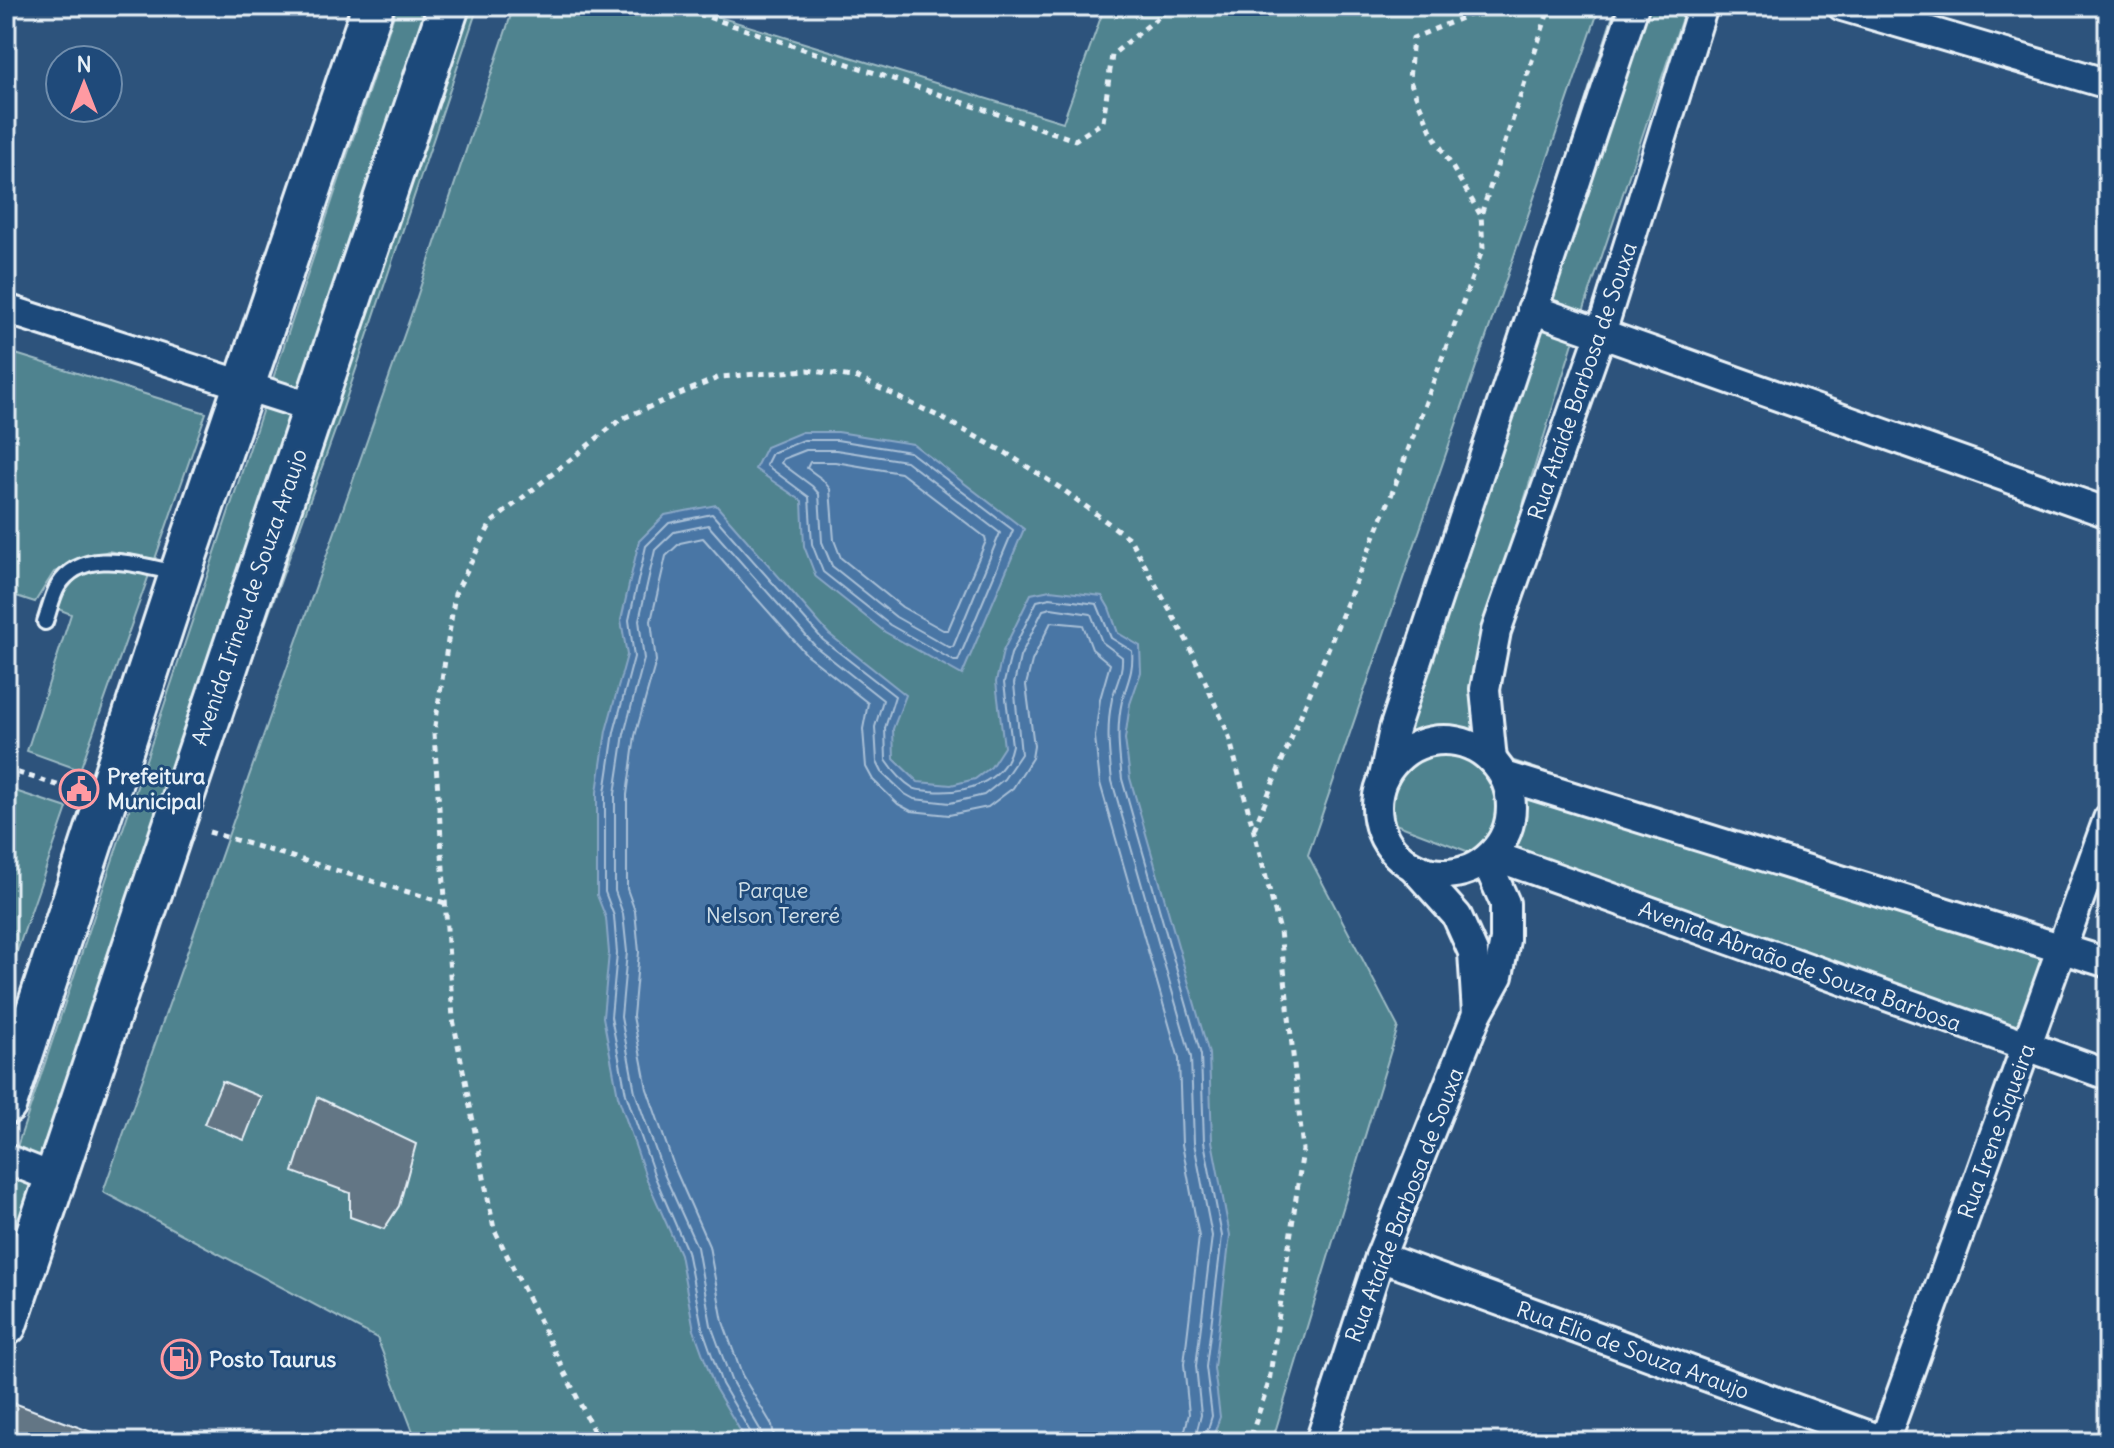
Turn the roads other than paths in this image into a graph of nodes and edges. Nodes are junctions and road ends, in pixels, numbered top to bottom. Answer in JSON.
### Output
{"nodes":[{"id":1,"x":373,"y":6,"type":"edge"},
{"id":2,"x":449,"y":6,"type":"edge"},
{"id":3,"x":1634,"y":6,"type":"edge"},
{"id":4,"x":1703,"y":6,"type":"edge"},
{"id":5,"x":1842,"y":6,"type":"edge"},
{"id":6,"x":2108,"y":84,"type":"edge"},
{"id":7,"x":6,"y":309,"type":"edge"},
{"id":8,"x":1532,"y":309,"type":"junction"},
{"id":9,"x":1601,"y":333,"type":"junction"},
{"id":10,"x":244,"y":384,"type":"junction"},
{"id":11,"x":314,"y":408,"type":"junction"},
{"id":12,"x":2108,"y":513,"type":"edge"},
{"id":13,"x":180,"y":574,"type":"junction"},
{"id":14,"x":45,"y":622,"type":"dead end"},
{"id":15,"x":1498,"y":768,"type":"junction"},
{"id":16,"x":1384,"y":777,"type":"junction"},
{"id":17,"x":2108,"y":819,"type":"edge"},
{"id":18,"x":1489,"y":857,"type":"junction"},
{"id":19,"x":1414,"y":868,"type":"junction"},
{"id":20,"x":2061,"y":947,"type":"junction"},
{"id":21,"x":2108,"y":963,"type":"edge"},
{"id":22,"x":1477,"y":1014,"type":"junction"},
{"id":23,"x":2026,"y":1047,"type":"junction"},
{"id":24,"x":13,"y":1055,"type":"edge"},
{"id":25,"x":2108,"y":1075,"type":"edge"},
{"id":26,"x":6,"y":1104,"type":"edge"},
{"id":27,"x":6,"y":1159,"type":"edge"},
{"id":28,"x":54,"y":1178,"type":"junction"},
{"id":29,"x":1380,"y":1257,"type":"junction"},
{"id":30,"x":6,"y":1325,"type":"edge"},
{"id":31,"x":1320,"y":1442,"type":"edge"},
{"id":32,"x":1884,"y":1442,"type":"edge"}],
"edges":[{"from":1,"to":10,"type":"main road"},
{"from":2,"to":11,"type":"main road","name":"Avenida Irineu de Souza Araujo"},
{"from":3,"to":8,"type":"street"},
{"from":4,"to":9,"type":"street","name":"Rua Ataíde Barbosa de Souxa"},
{"from":5,"to":6,"type":"street"},
{"from":7,"to":10,"type":"street"},
{"from":8,"to":9,"type":"street"},
{"from":8,"to":16,"type":"street"},
{"from":9,"to":12,"type":"street"},
{"from":9,"to":15,"type":"street","name":"Rua Ataíde Barbosa de Souxa"},
{"from":10,"to":11,"type":"street"},
{"from":10,"to":13,"type":"main road"},
{"from":11,"to":28,"type":"main road","name":"Avenida Irineu de Souza Araujo"},
{"from":13,"to":14,"type":"lane"},
{"from":13,"to":24,"type":"main road"},
{"from":15,"to":16,"type":"street"},
{"from":15,"to":18,"type":"street"},
{"from":15,"to":20,"type":"street"},
{"from":16,"to":19,"type":"street"},
{"from":17,"to":20,"type":"street","name":"Rua Irene Siqueira"},
{"from":18,"to":19,"type":"street"},
{"from":18,"to":22,"type":"street","name":"Rua Ataíde Barbosa de Souxa"},
{"from":18,"to":23,"type":"street","name":"Avenida Abraão de Souza Barbosa"},
{"from":19,"to":22,"type":"street","name":"Rua Ataíde Barbosa de Souxa"},
{"from":20,"to":21,"type":"street"},
{"from":20,"to":23,"type":"street","name":"Rua Irene Siqueira"},
{"from":22,"to":29,"type":"street","name":"Rua Ataíde Barbosa de Souxa"},
{"from":23,"to":25,"type":"street","name":"Avenida Abraão de Souza Barbosa"},
{"from":23,"to":32,"type":"street","name":"Rua Irene Siqueira"},
{"from":24,"to":26,"type":"main road"},
{"from":27,"to":28,"type":"street"},
{"from":28,"to":30,"type":"main road","name":"Avenida Irineu de Souza Araujo"},
{"from":29,"to":31,"type":"street","name":"Rua Ataíde Barbosa de Souxa"},
{"from":29,"to":32,"type":"street","name":"Rua Elio de Souza Araujo"}]}
